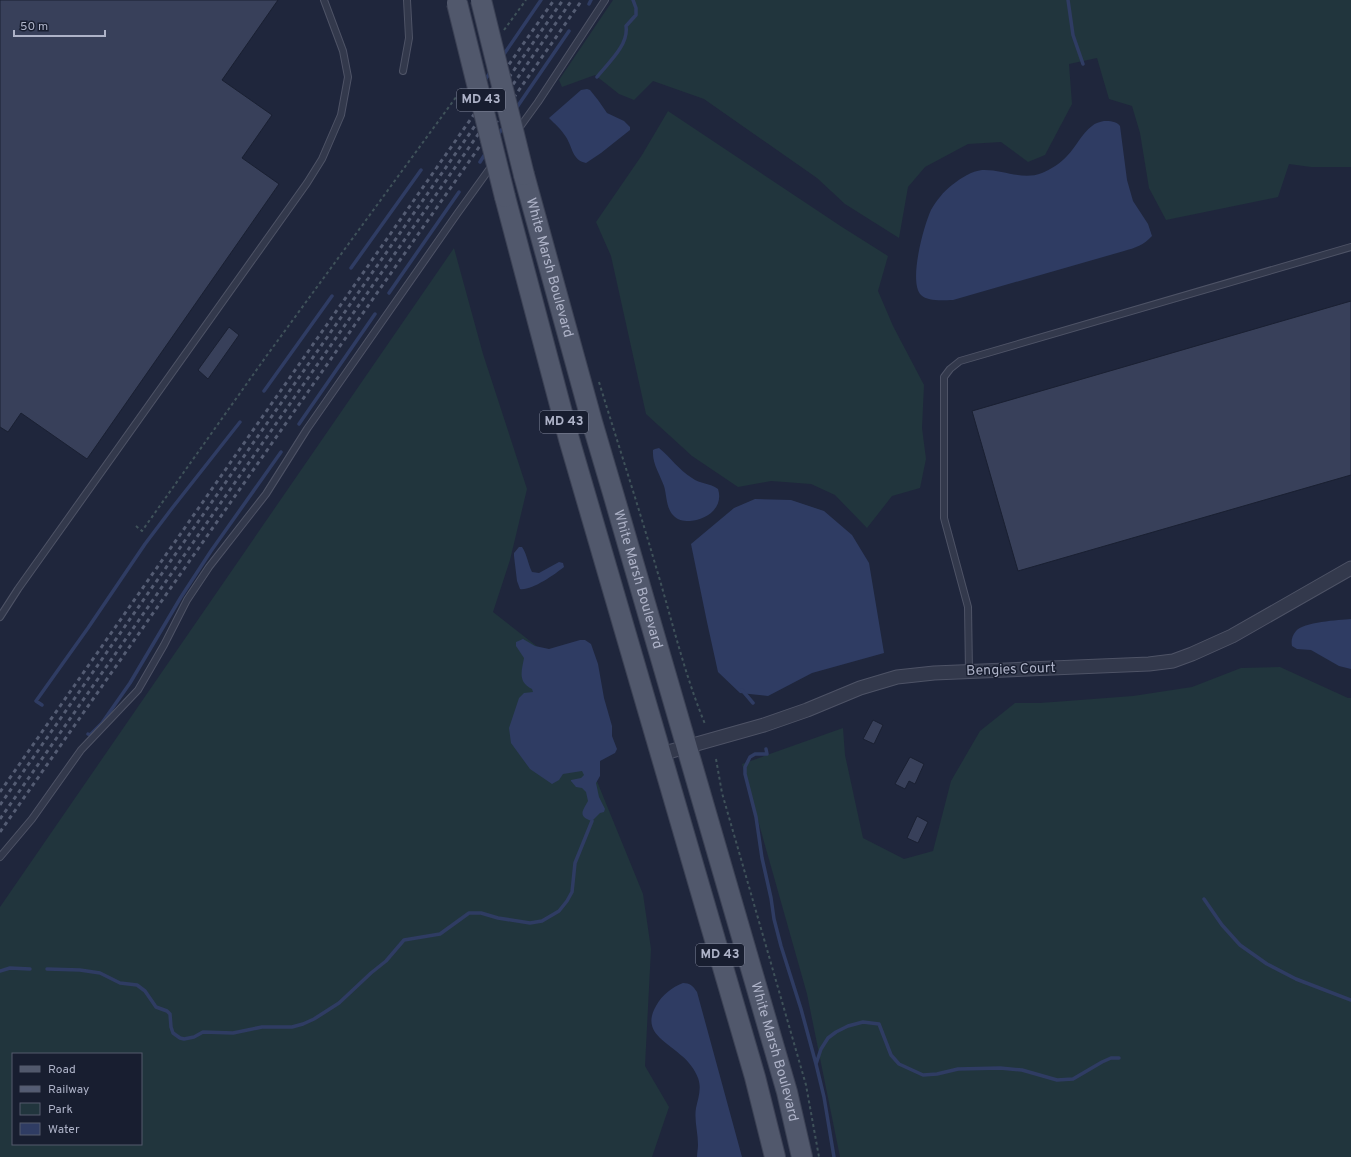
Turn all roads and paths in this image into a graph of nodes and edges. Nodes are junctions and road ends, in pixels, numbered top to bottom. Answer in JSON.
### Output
{"nodes":[{"id":1,"x":324,"y":0,"type":"edge"},
{"id":2,"x":407,"y":0,"type":"edge"},
{"id":3,"x":481,"y":0,"type":"edge"},
{"id":4,"x":526,"y":0,"type":"edge"},
{"id":5,"x":605,"y":0,"type":"edge"},
{"id":6,"x":457,"y":2,"type":"edge"},
{"id":7,"x":503,"y":31,"type":"dead end"},
{"id":8,"x":404,"y":71,"type":"dead end"},
{"id":9,"x":463,"y":87,"type":"dead end"},
{"id":10,"x":511,"y":139,"type":"dead end"},
{"id":11,"x":502,"y":152,"type":"dead end"},
{"id":12,"x":1351,"y":247,"type":"edge"},
{"id":13,"x":598,"y":379,"type":"dead end"},
{"id":14,"x":136,"y":526,"type":"dead end"},
{"id":15,"x":1351,"y":568,"type":"edge"},
{"id":16,"x":0,"y":618,"type":"edge"},
{"id":17,"x":969,"y":672,"type":"junction"},
{"id":18,"x":705,"y":724,"type":"dead end"},
{"id":19,"x":686,"y":746,"type":"junction"},
{"id":20,"x":661,"y":754,"type":"junction"},
{"id":21,"x":716,"y":759,"type":"dead end"},
{"id":22,"x":0,"y":857,"type":"edge"},
{"id":23,"x":776,"y":1157,"type":"edge"},
{"id":24,"x":802,"y":1157,"type":"edge"},
{"id":25,"x":819,"y":1157,"type":"edge"}],
"edges":[{"from":1,"to":16,"type":"lane"},
{"from":2,"to":8,"type":"lane"},
{"from":3,"to":19,"type":"main road","name":"White Marsh Boulevard","number":"MD 43","bridge":true},
{"from":4,"to":7,"type":"path"},
{"from":5,"to":10,"type":"lane"},
{"from":6,"to":20,"type":"main road","name":"White Marsh Boulevard","number":"MD 43","bridge":true},
{"from":9,"to":14,"type":"path"},
{"from":11,"to":22,"type":"lane"},
{"from":12,"to":17,"type":"lane"},
{"from":13,"to":18,"type":"path"},
{"from":15,"to":17,"type":"street","name":"Bengies Court"},
{"from":17,"to":19,"type":"street","name":"Bengies Court"},
{"from":19,"to":20,"type":"street","name":"Bengies Court"},
{"from":19,"to":24,"type":"main road","name":"White Marsh Boulevard","number":"MD 43"},
{"from":20,"to":23,"type":"main road","name":"White Marsh Boulevard","number":"MD 43"},
{"from":21,"to":25,"type":"path"}]}
